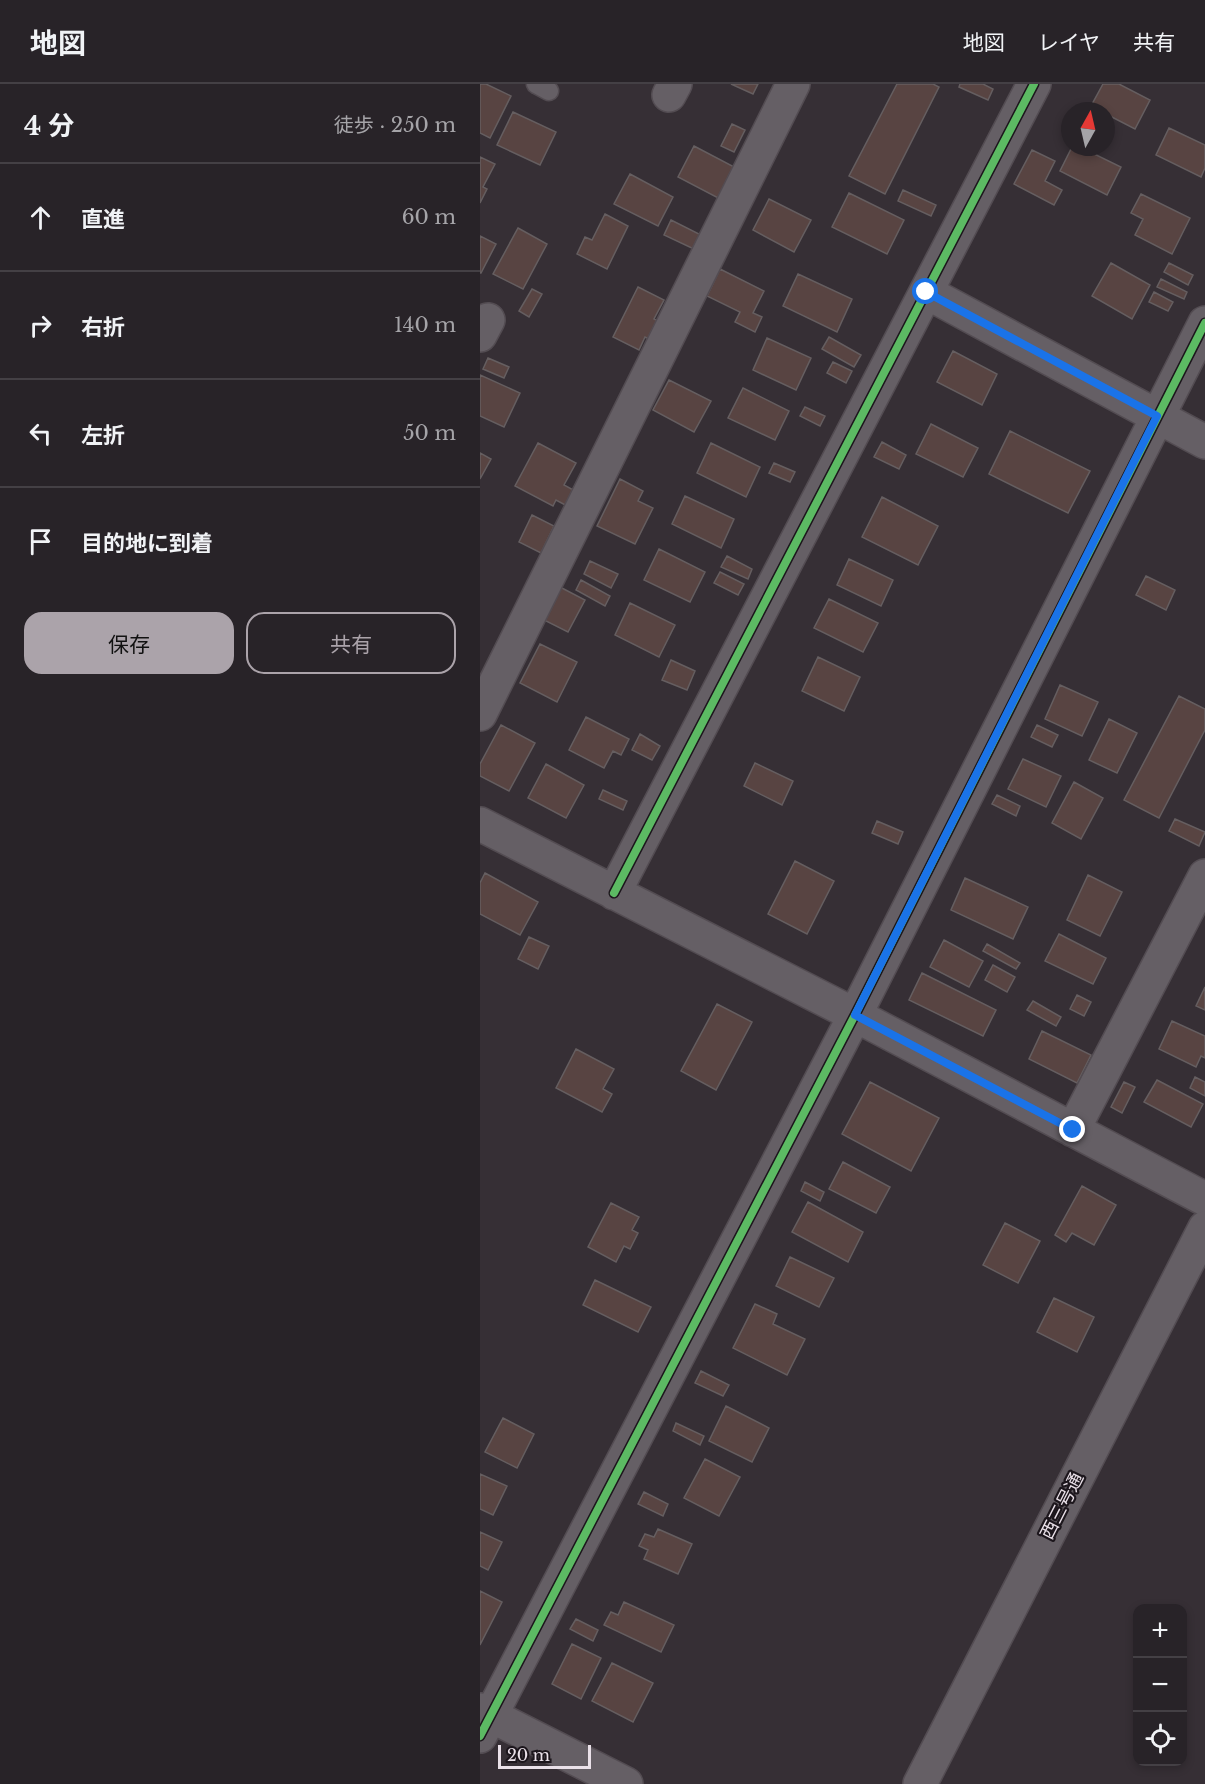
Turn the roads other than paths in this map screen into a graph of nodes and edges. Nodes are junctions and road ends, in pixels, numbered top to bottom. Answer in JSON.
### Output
{"nodes":[{"id":1,"x":793,"y":84,"type":"edge"},
{"id":2,"x":1034,"y":84,"type":"edge"},
{"id":3,"x":926,"y":292,"type":"junction"},
{"id":4,"x":1205,"y":323,"type":"edge"},
{"id":5,"x":1157,"y":416,"type":"junction"},
{"id":6,"x":1205,"y":442,"type":"edge"},
{"id":7,"x":480,"y":714,"type":"edge"},
{"id":8,"x":480,"y":824,"type":"edge"},
{"id":9,"x":1205,"y":876,"type":"edge"},
{"id":10,"x":614,"y":893,"type":"junction"},
{"id":11,"x":855,"y":1015,"type":"junction"},
{"id":12,"x":1073,"y":1130,"type":"junction"},
{"id":13,"x":1205,"y":1199,"type":"edge"},
{"id":14,"x":1205,"y":1228,"type":"edge"},
{"id":15,"x":484,"y":1720,"type":"edge"},
{"id":16,"x":626,"y":1784,"type":"edge"},
{"id":17,"x":920,"y":1784,"type":"edge"}],
"edges":[{"from":1,"to":7,"type":"street"},
{"from":2,"to":3,"type":"street"},
{"from":3,"to":5,"type":"street"},
{"from":3,"to":10,"type":"street"},
{"from":4,"to":5,"type":"street"},
{"from":5,"to":6,"type":"street"},
{"from":5,"to":11,"type":"street"},
{"from":8,"to":10,"type":"street"},
{"from":9,"to":12,"type":"street"},
{"from":10,"to":11,"type":"street"},
{"from":11,"to":12,"type":"street"},
{"from":11,"to":15,"type":"street"},
{"from":12,"to":13,"type":"street"},
{"from":14,"to":17,"type":"street","name":"西三号通"},
{"from":15,"to":16,"type":"street"}]}
